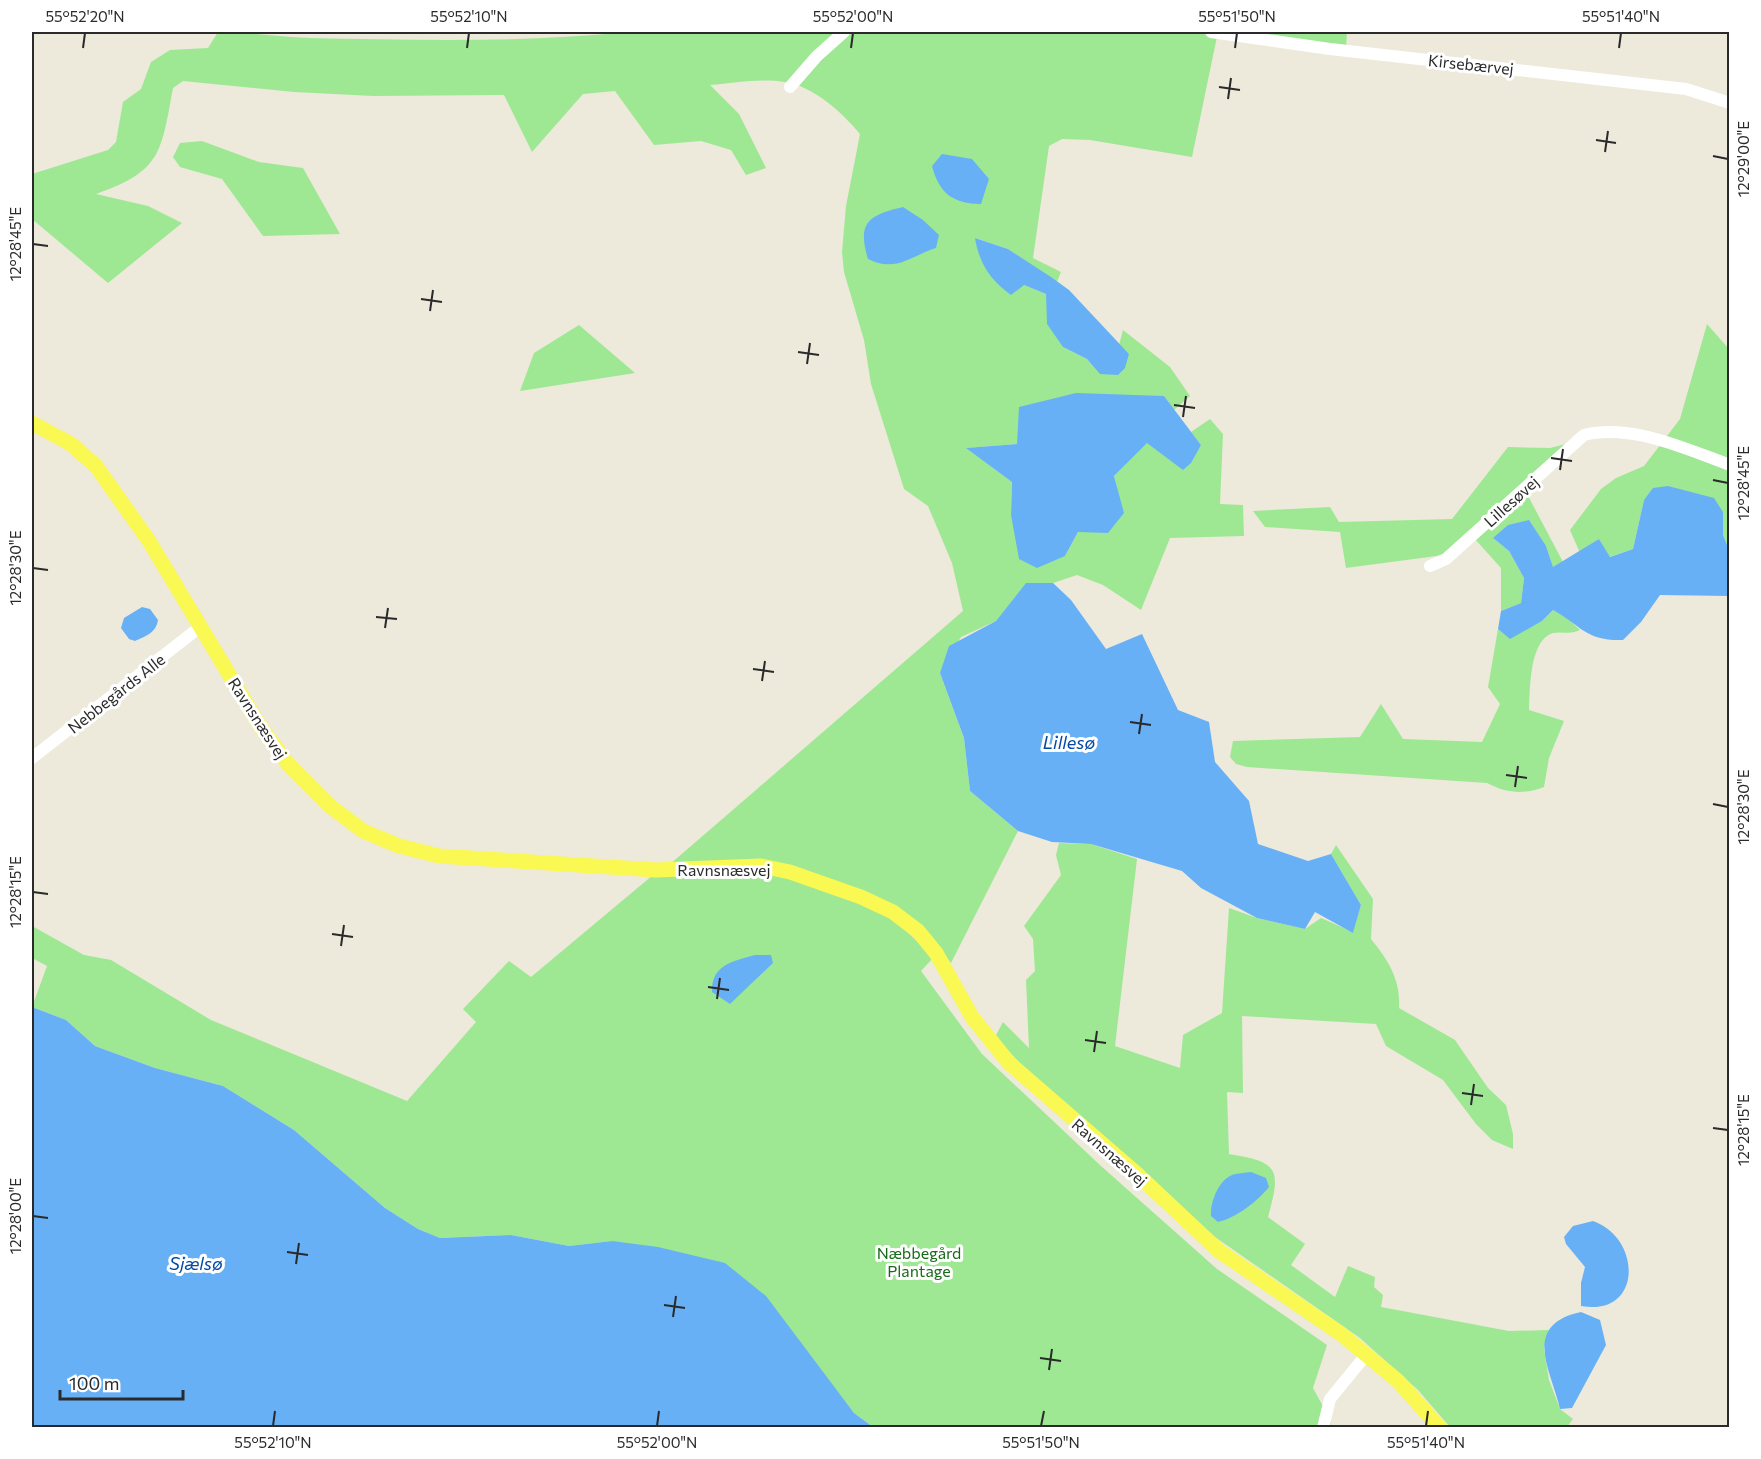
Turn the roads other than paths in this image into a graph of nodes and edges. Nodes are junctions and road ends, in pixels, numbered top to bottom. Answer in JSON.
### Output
{"nodes":[{"id":1,"x":844,"y":32,"type":"edge"},
{"id":2,"x":1212,"y":32,"type":"edge"},
{"id":3,"x":790,"y":87,"type":"dead end"},
{"id":4,"x":1730,"y":103,"type":"edge"},
{"id":5,"x":32,"y":423,"type":"edge"},
{"id":6,"x":1730,"y":465,"type":"edge"},
{"id":7,"x":1430,"y":566,"type":"dead end"},
{"id":8,"x":200,"y":627,"type":"junction"},
{"id":9,"x":32,"y":759,"type":"edge"},
{"id":10,"x":1366,"y":1355,"type":"junction"},
{"id":11,"x":1323,"y":1428,"type":"edge"},
{"id":12,"x":1440,"y":1428,"type":"edge"}],
"edges":[{"from":1,"to":3,"type":"street"},
{"from":2,"to":4,"type":"street","name":"Kirsebærvej"},
{"from":5,"to":8,"type":"main road","name":"Ravnsnæsvej"},
{"from":6,"to":7,"type":"street","name":"Lillesøvej"},
{"from":8,"to":9,"type":"street","name":"Nebbegårds Alle"},
{"from":8,"to":10,"type":"main road","name":"Ravnsnæsvej"},
{"from":10,"to":11,"type":"street"},
{"from":10,"to":12,"type":"main road","name":"Ravnsnæsvej"}]}
